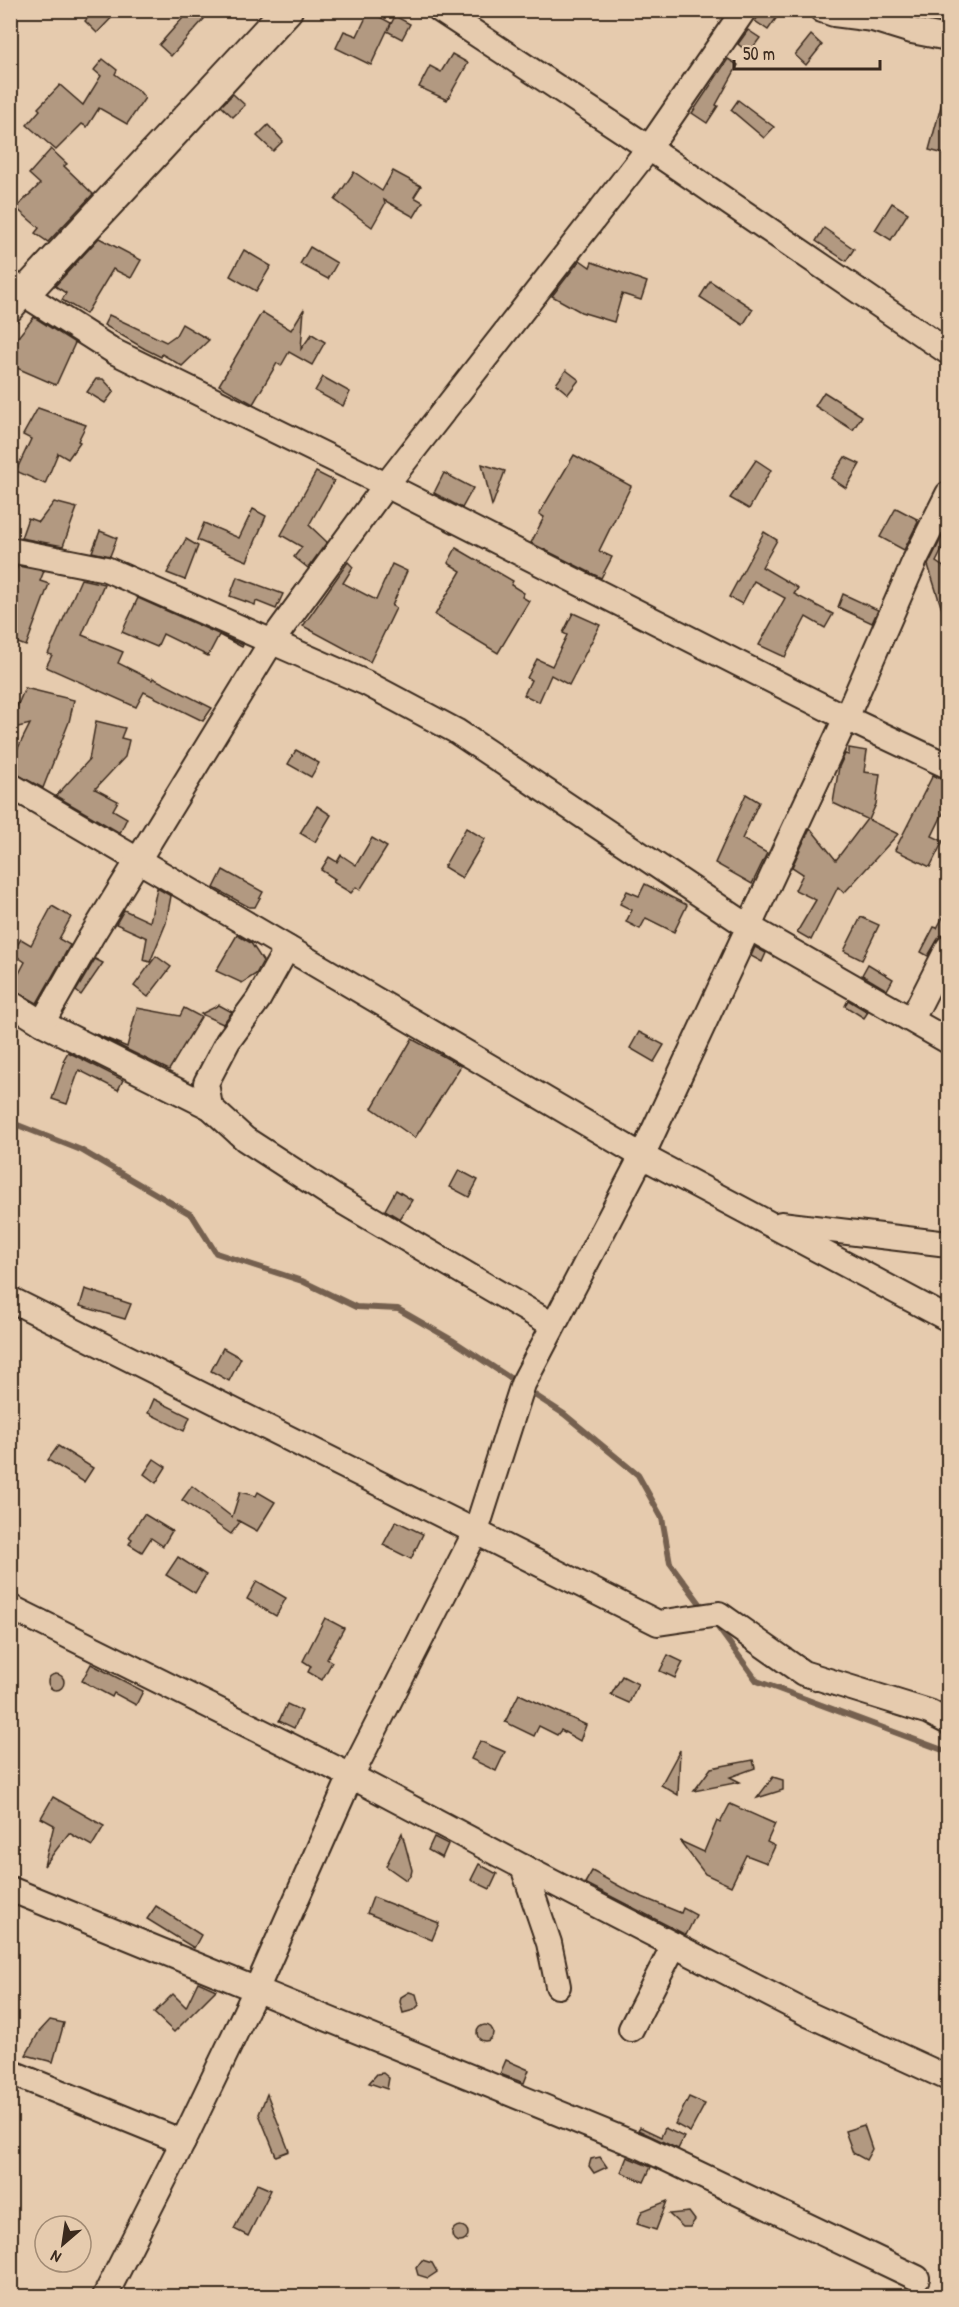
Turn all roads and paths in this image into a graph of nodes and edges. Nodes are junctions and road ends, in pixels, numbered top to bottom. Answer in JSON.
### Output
{"nodes":[{"id":1,"x":286,"y":10,"type":"edge"},
{"id":2,"x":440,"y":10,"type":"edge"},
{"id":3,"x":822,"y":10,"type":"edge"},
{"id":4,"x":736,"y":14,"type":"edge"},
{"id":5,"x":948,"y":38,"type":"edge"},
{"id":6,"x":649,"y":148,"type":"junction"},
{"id":7,"x":15,"y":297,"type":"edge"},
{"id":8,"x":948,"y":352,"type":"edge"},
{"id":9,"x":386,"y":485,"type":"junction"},
{"id":10,"x":948,"y":494,"type":"edge"},
{"id":11,"x":10,"y":550,"type":"edge"},
{"id":12,"x":272,"y":641,"type":"junction"},
{"id":13,"x":846,"y":718,"type":"junction"},
{"id":14,"x":948,"y":766,"type":"edge"},
{"id":15,"x":10,"y":784,"type":"edge"},
{"id":16,"x":137,"y":860,"type":"junction"},
{"id":17,"x":749,"y":927,"type":"junction"},
{"id":18,"x":287,"y":948,"type":"junction"},
{"id":19,"x":948,"y":948,"type":"edge"},
{"id":20,"x":10,"y":1003,"type":"edge"},
{"id":21,"x":912,"y":1019,"type":"junction"},
{"id":22,"x":42,"y":1023,"type":"junction"},
{"id":23,"x":948,"y":1041,"type":"edge"},
{"id":24,"x":210,"y":1107,"type":"junction"},
{"id":25,"x":642,"y":1156,"type":"junction"},
{"id":26,"x":768,"y":1223,"type":"junction"},
{"id":27,"x":948,"y":1244,"type":"edge"},
{"id":28,"x":10,"y":1299,"type":"edge"},
{"id":29,"x":948,"y":1318,"type":"edge"},
{"id":30,"x":553,"y":1325,"type":"junction"},
{"id":31,"x":476,"y":1532,"type":"junction"},
{"id":32,"x":10,"y":1607,"type":"edge"},
{"id":33,"x":948,"y":1722,"type":"edge"},
{"id":34,"x":351,"y":1776,"type":"junction"},
{"id":35,"x":523,"y":1867,"type":"junction"},
{"id":36,"x":10,"y":1890,"type":"edge"},
{"id":37,"x":674,"y":1945,"type":"junction"},
{"id":38,"x":558,"y":1986,"type":"dead end"},
{"id":39,"x":256,"y":1990,"type":"junction"},
{"id":40,"x":632,"y":2029,"type":"dead end"},
{"id":41,"x":10,"y":2072,"type":"edge"},
{"id":42,"x":948,"y":2078,"type":"edge"},
{"id":43,"x":183,"y":2142,"type":"junction"},
{"id":44,"x":917,"y":2278,"type":"dead end"},
{"id":45,"x":105,"y":2296,"type":"edge"}],
"edges":[{"from":1,"to":7,"type":"main road"},
{"from":2,"to":6,"type":"street"},
{"from":3,"to":5,"type":"street"},
{"from":4,"to":6,"type":"street"},
{"from":6,"to":8,"type":"street"},
{"from":6,"to":9,"type":"street"},
{"from":7,"to":9,"type":"street"},
{"from":9,"to":12,"type":"street"},
{"from":9,"to":13,"type":"street"},
{"from":10,"to":13,"type":"street"},
{"from":11,"to":12,"type":"street"},
{"from":12,"to":16,"type":"street"},
{"from":12,"to":17,"type":"street"},
{"from":13,"to":14,"type":"street"},
{"from":13,"to":17,"type":"street"},
{"from":15,"to":16,"type":"street"},
{"from":16,"to":18,"type":"street"},
{"from":16,"to":22,"type":"street"},
{"from":17,"to":21,"type":"street"},
{"from":17,"to":25,"type":"street"},
{"from":18,"to":24,"type":"street"},
{"from":18,"to":25,"type":"street"},
{"from":19,"to":21,"type":"street"},
{"from":20,"to":22,"type":"street"},
{"from":21,"to":23,"type":"street"},
{"from":22,"to":24,"type":"street"},
{"from":24,"to":30,"type":"street"},
{"from":25,"to":26,"type":"street"},
{"from":25,"to":30,"type":"street"},
{"from":26,"to":27,"type":"street"},
{"from":26,"to":29,"type":"street"},
{"from":28,"to":31,"type":"street"},
{"from":30,"to":31,"type":"street"},
{"from":31,"to":33,"type":"street"},
{"from":31,"to":34,"type":"street"},
{"from":32,"to":34,"type":"street"},
{"from":34,"to":35,"type":"street"},
{"from":34,"to":39,"type":"street"},
{"from":35,"to":37,"type":"street"},
{"from":35,"to":38,"type":"street"},
{"from":36,"to":39,"type":"street"},
{"from":37,"to":40,"type":"street"},
{"from":37,"to":42,"type":"street"},
{"from":39,"to":43,"type":"street"},
{"from":39,"to":44,"type":"street"},
{"from":41,"to":43,"type":"street"},
{"from":43,"to":45,"type":"street"}]}
